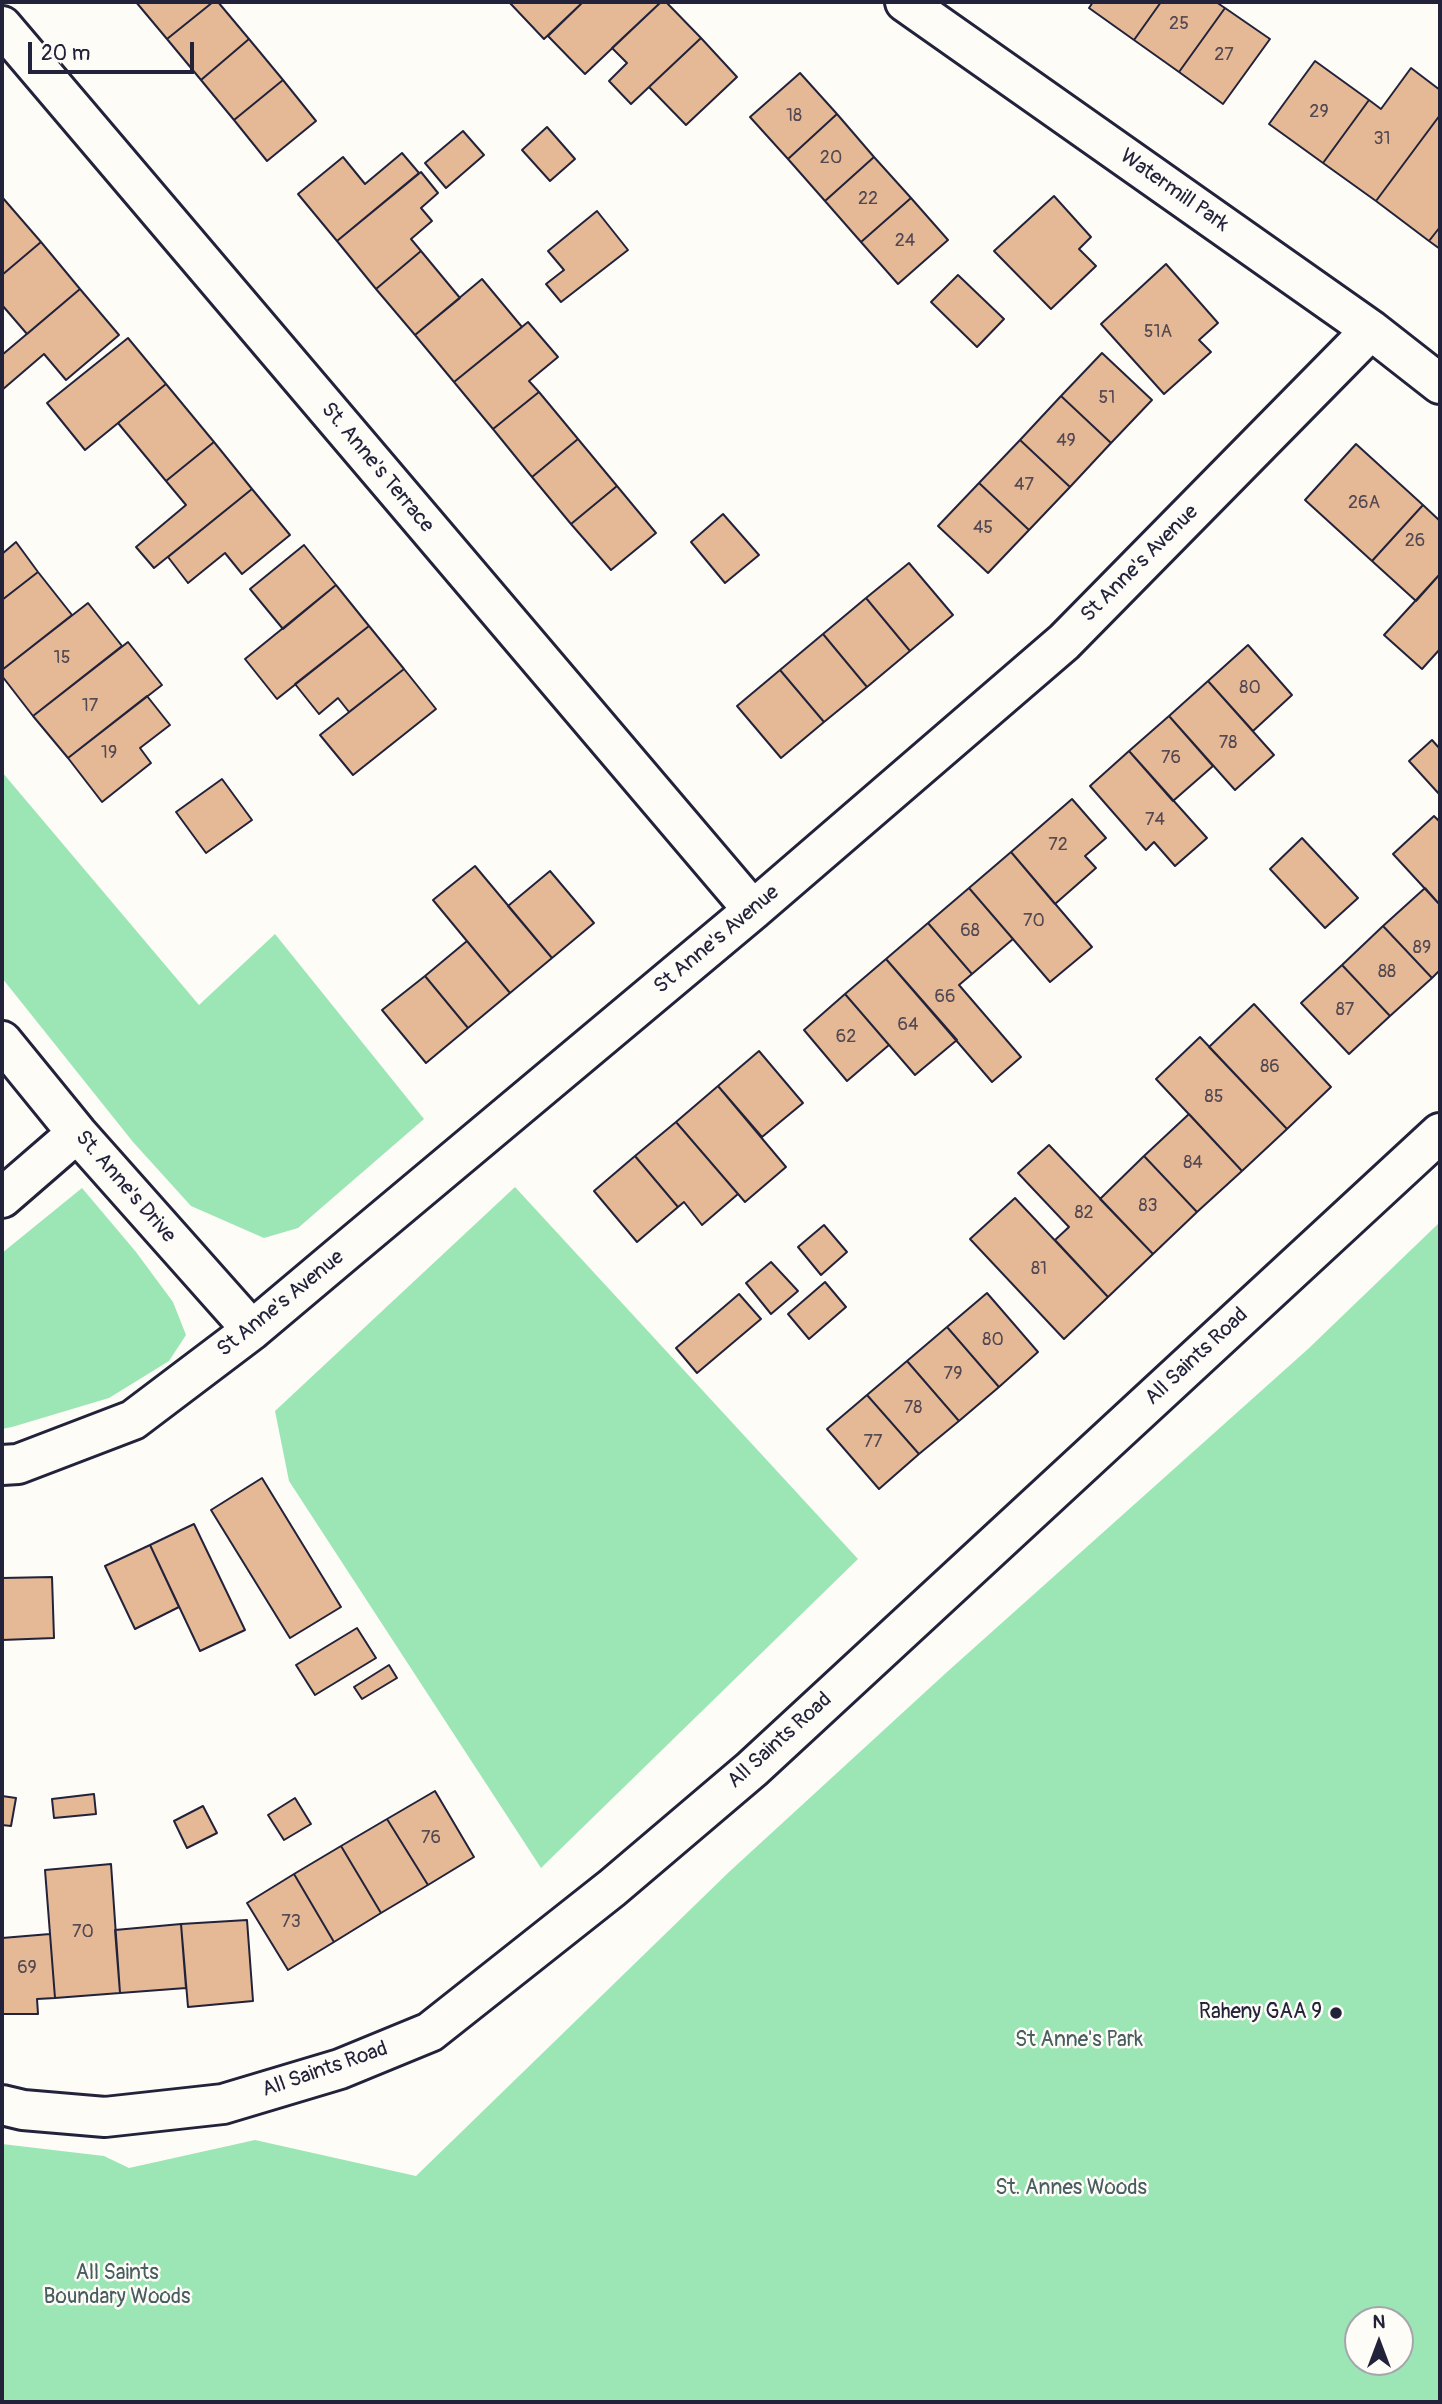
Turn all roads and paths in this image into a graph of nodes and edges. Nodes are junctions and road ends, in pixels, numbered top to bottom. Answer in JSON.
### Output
{"nodes":[{"id":1,"x":905,"y":2,"type":"edge"},
{"id":2,"x":2,"y":26,"type":"edge"},
{"id":3,"x":1371,"y":330,"type":"junction"},
{"id":4,"x":1440,"y":384,"type":"edge"},
{"id":5,"x":753,"y":910,"type":"junction"},
{"id":6,"x":2,"y":1041,"type":"edge"},
{"id":7,"x":77,"y":1133,"type":"junction"},
{"id":8,"x":1440,"y":1133,"type":"edge"},
{"id":9,"x":2,"y":1198,"type":"edge"},
{"id":10,"x":252,"y":1330,"type":"junction"},
{"id":11,"x":2,"y":1465,"type":"edge"},
{"id":12,"x":2,"y":2105,"type":"edge"}],
"edges":[{"from":1,"to":3,"type":"street","name":"Watermill Park"},
{"from":2,"to":5,"type":"street","name":"St. Anne's Terrace"},
{"from":3,"to":4,"type":"street","name":"Watermill Park"},
{"from":3,"to":5,"type":"street","name":"St Anne's Avenue"},
{"from":5,"to":10,"type":"street","name":"St Anne's Avenue"},
{"from":6,"to":7,"type":"street","name":"St. Anne's Drive"},
{"from":7,"to":9,"type":"street"},
{"from":7,"to":10,"type":"street","name":"St. Anne's Drive"},
{"from":8,"to":12,"type":"street","name":"All Saints Road"},
{"from":10,"to":11,"type":"street","name":"St Anne's Avenue"}]}
